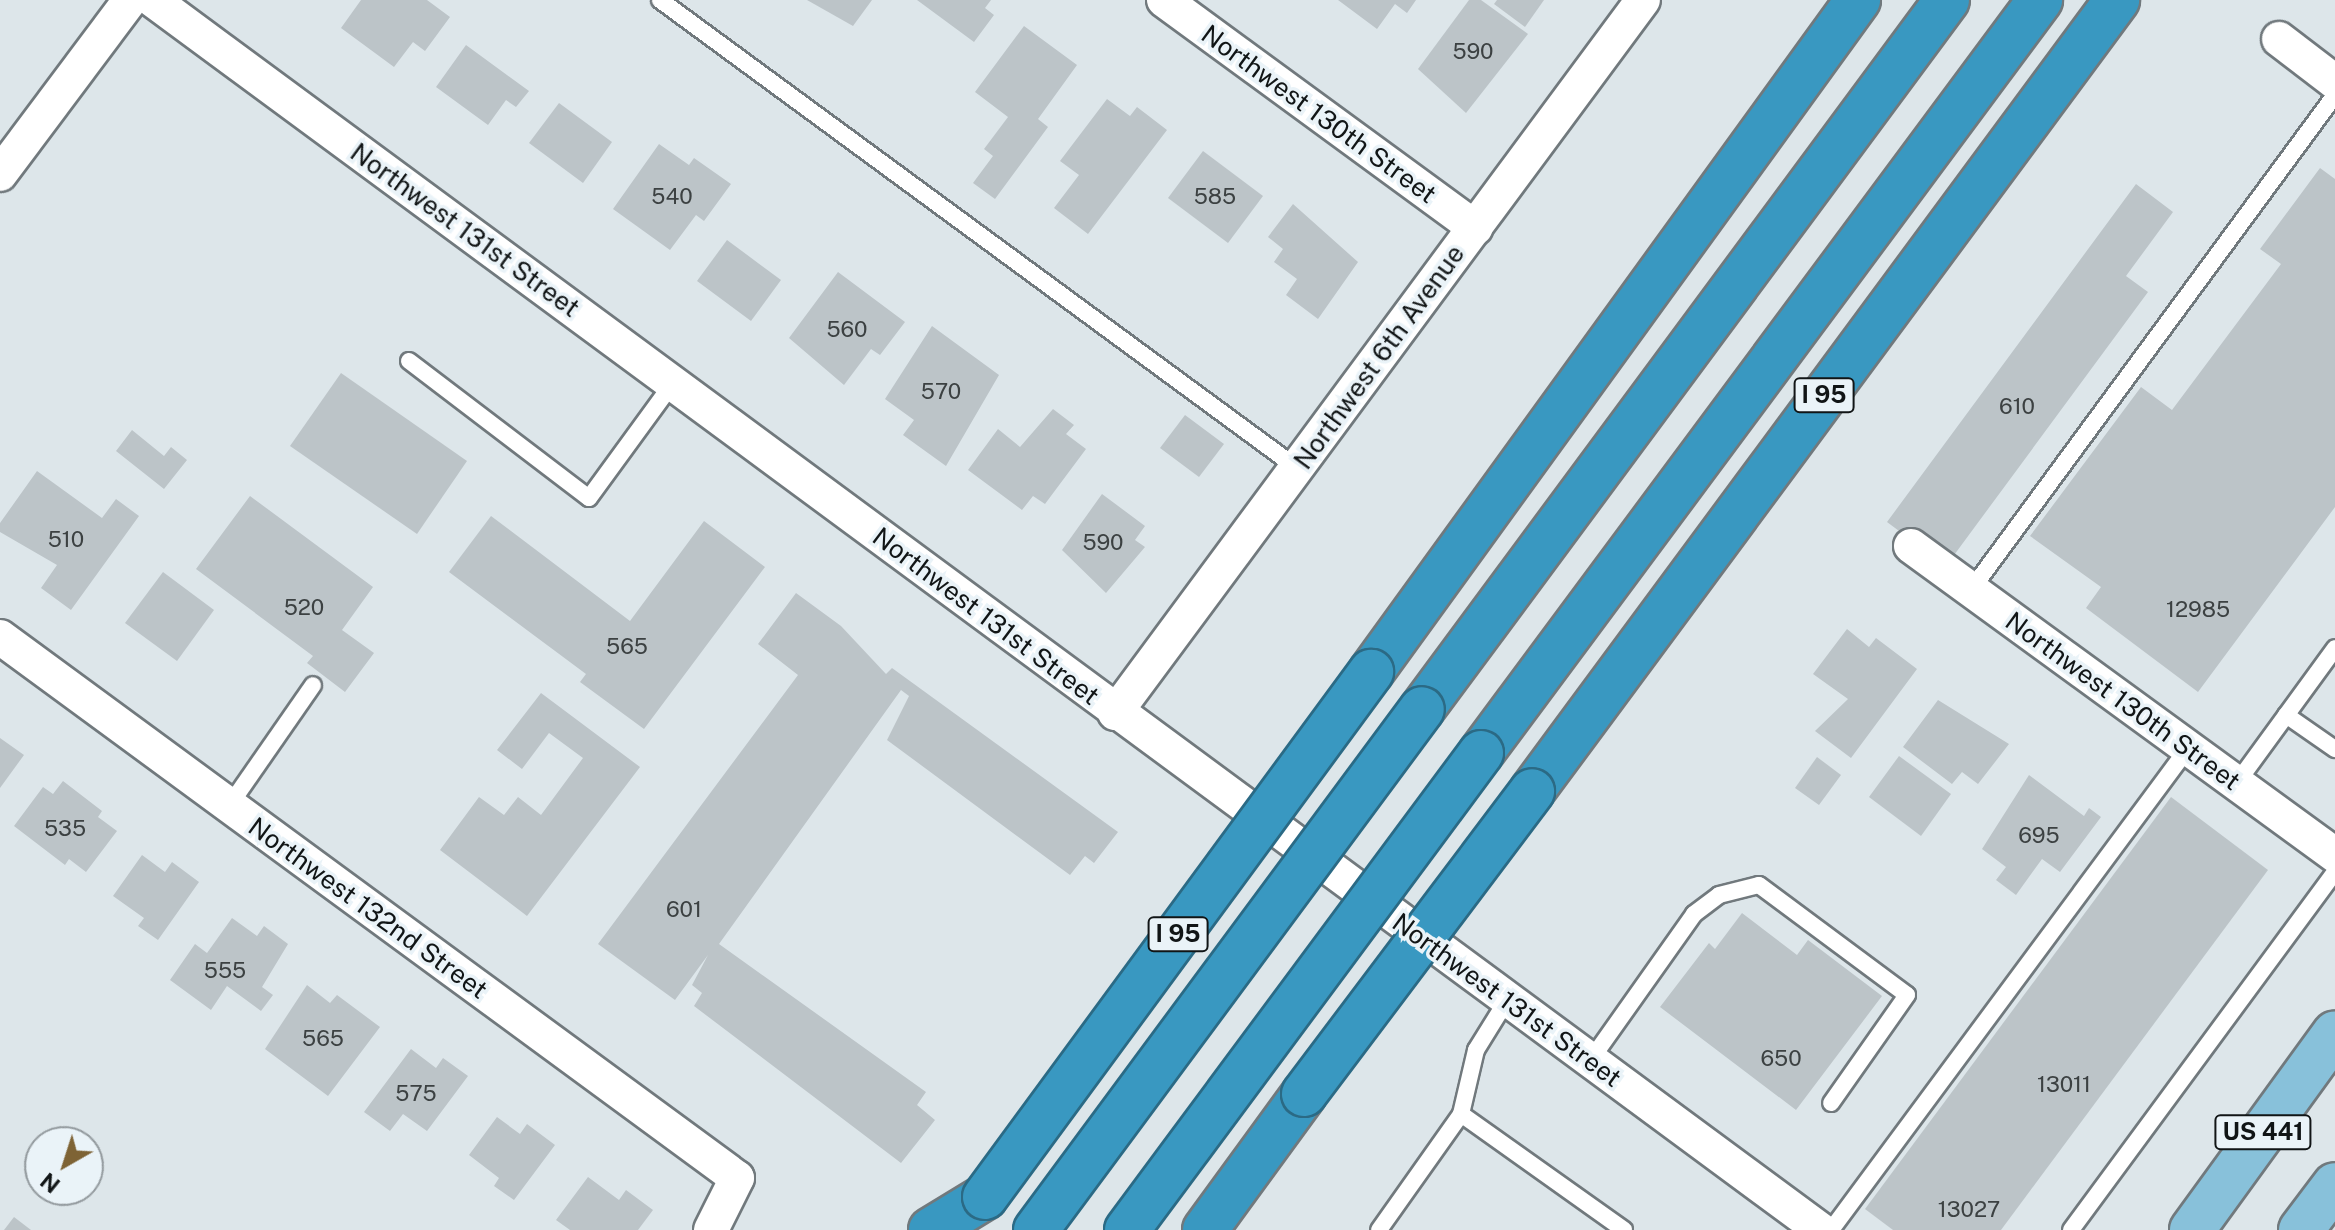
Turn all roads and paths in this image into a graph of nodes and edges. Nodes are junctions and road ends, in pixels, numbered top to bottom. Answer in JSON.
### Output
{"nodes":[{"id":1,"x":130,"y":0,"type":"edge"},
{"id":2,"x":153,"y":0,"type":"edge"},
{"id":3,"x":660,"y":0,"type":"edge"},
{"id":4,"x":1164,"y":0,"type":"edge"},
{"id":5,"x":1643,"y":0,"type":"edge"},
{"id":6,"x":1858,"y":0,"type":"edge"},
{"id":7,"x":1947,"y":0,"type":"edge"},
{"id":8,"x":2040,"y":0,"type":"edge"},
{"id":9,"x":2117,"y":0,"type":"edge"},
{"id":10,"x":2279,"y":39,"type":"dead end"},
{"id":11,"x":2335,"y":82,"type":"edge"},
{"id":12,"x":2335,"y":95,"type":"edge"},
{"id":13,"x":0,"y":174,"type":"edge"},
{"id":14,"x":1475,"y":228,"type":"junction"},
{"id":15,"x":409,"y":361,"type":"dead end"},
{"id":16,"x":673,"y":383,"type":"junction"},
{"id":17,"x":1297,"y":468,"type":"junction"},
{"id":18,"x":1911,"y":546,"type":"dead end"},
{"id":19,"x":1971,"y":590,"type":"junction"},
{"id":20,"x":0,"y":637,"type":"edge"},
{"id":21,"x":2335,"y":648,"type":"edge"},
{"id":22,"x":313,"y":685,"type":"dead end"},
{"id":23,"x":1115,"y":713,"type":"junction"},
{"id":24,"x":2286,"y":715,"type":"junction"},
{"id":25,"x":2188,"y":748,"type":"junction"},
{"id":26,"x":2335,"y":749,"type":"edge"},
{"id":27,"x":2236,"y":784,"type":"junction"},
{"id":28,"x":229,"y":806,"type":"junction"},
{"id":29,"x":2335,"y":855,"type":"edge"},
{"id":30,"x":2335,"y":872,"type":"edge"},
{"id":31,"x":1507,"y":1000,"type":"junction"},
{"id":32,"x":2335,"y":1033,"type":"edge"},
{"id":33,"x":1590,"y":1061,"type":"junction"},
{"id":34,"x":1304,"y":1094,"type":"junction"},
{"id":35,"x":1831,"y":1103,"type":"dead end"},
{"id":36,"x":1461,"y":1114,"type":"junction"},
{"id":37,"x":2335,"y":1185,"type":"edge"},
{"id":38,"x":972,"y":1214,"type":"edge"},
{"id":39,"x":711,"y":1230,"type":"edge"},
{"id":40,"x":931,"y":1230,"type":"edge"},
{"id":41,"x":1036,"y":1230,"type":"edge"},
{"id":42,"x":1127,"y":1230,"type":"edge"},
{"id":43,"x":1205,"y":1230,"type":"edge"},
{"id":44,"x":1233,"y":1230,"type":"edge"},
{"id":45,"x":1379,"y":1230,"type":"edge"},
{"id":46,"x":1624,"y":1230,"type":"edge"},
{"id":47,"x":1821,"y":1230,"type":"edge"},
{"id":48,"x":1831,"y":1230,"type":"edge"},
{"id":49,"x":2071,"y":1230,"type":"edge"},
{"id":50,"x":2192,"y":1230,"type":"edge"},
{"id":51,"x":2301,"y":1230,"type":"edge"}],
"edges":[{"from":1,"to":13,"type":"street"},
{"from":2,"to":16,"type":"street","name":"Northwest 131st Street"},
{"from":3,"to":17,"type":"lane"},
{"from":4,"to":14,"type":"street","name":"Northwest 130th Street"},
{"from":5,"to":14,"type":"street","name":"Northwest 6th Avenue"},
{"from":6,"to":38,"type":"highway","number":"I 95","bridge":true},
{"from":7,"to":41,"type":"highway","bridge":true},
{"from":8,"to":42,"type":"highway","bridge":true},
{"from":9,"to":34,"type":"highway","number":"I 95","bridge":true},
{"from":10,"to":11,"type":"street"},
{"from":12,"to":19,"type":"lane"},
{"from":14,"to":17,"type":"street","name":"Northwest 6th Avenue"},
{"from":15,"to":16,"type":"lane"},
{"from":16,"to":23,"type":"street","name":"Northwest 131st Street"},
{"from":17,"to":23,"type":"street","name":"Northwest 6th Avenue"},
{"from":18,"to":19,"type":"street","name":"Northwest 130th Street"},
{"from":19,"to":25,"type":"street","name":"Northwest 130th Street"},
{"from":20,"to":28,"type":"street","name":"Northwest 132nd Street"},
{"from":21,"to":24,"type":"lane"},
{"from":22,"to":28,"type":"lane"},
{"from":23,"to":31,"type":"street","name":"Northwest 131st Street"},
{"from":24,"to":26,"type":"lane"},
{"from":24,"to":27,"type":"lane"},
{"from":25,"to":27,"type":"street","name":"Northwest 130th Street"},
{"from":25,"to":48,"type":"lane"},
{"from":27,"to":29,"type":"street","name":"Northwest 130th Street"},
{"from":28,"to":39,"type":"street","name":"Northwest 132nd Street"},
{"from":30,"to":49,"type":"lane"},
{"from":31,"to":33,"type":"street","name":"Northwest 131st Street"},
{"from":31,"to":36,"type":"lane"},
{"from":32,"to":50,"type":"main road","number":"US 441"},
{"from":33,"to":35,"type":"lane"},
{"from":33,"to":47,"type":"street","name":"Northwest 131st Street"},
{"from":34,"to":43,"type":"highway","number":"I 95"},
{"from":34,"to":44,"type":"highway"},
{"from":36,"to":45,"type":"lane"},
{"from":36,"to":46,"type":"lane"},
{"from":37,"to":51,"type":"main road"},
{"from":38,"to":40,"type":"highway"}]}
